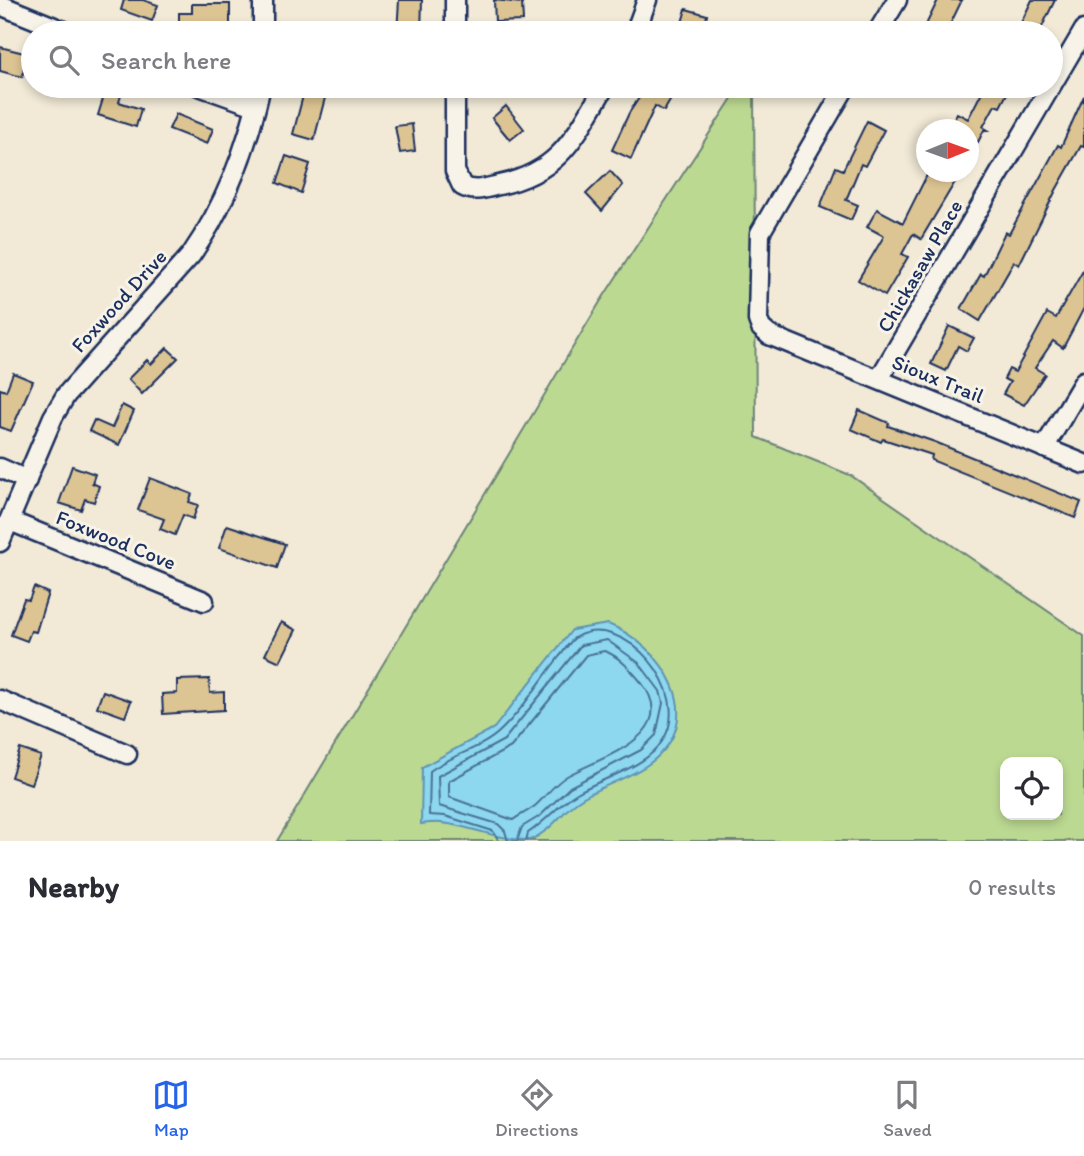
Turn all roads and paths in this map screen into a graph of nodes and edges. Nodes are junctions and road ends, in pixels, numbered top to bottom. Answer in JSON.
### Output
{"nodes":[{"id":1,"x":263,"y":0,"type":"edge"},
{"id":2,"x":455,"y":0,"type":"edge"},
{"id":3,"x":647,"y":0,"type":"edge"},
{"id":4,"x":897,"y":0,"type":"edge"},
{"id":5,"x":0,"y":5,"type":"edge"},
{"id":6,"x":39,"y":21,"type":"edge"},
{"id":7,"x":263,"y":21,"type":"edge"},
{"id":8,"x":455,"y":21,"type":"edge"},
{"id":9,"x":639,"y":21,"type":"edge"},
{"id":10,"x":884,"y":21,"type":"edge"},
{"id":11,"x":1084,"y":30,"type":"edge"},
{"id":12,"x":1063,"y":66,"type":"edge"},
{"id":13,"x":233,"y":98,"type":"edge"},
{"id":14,"x":257,"y":98,"type":"edge"},
{"id":15,"x":455,"y":98,"type":"edge"},
{"id":16,"x":597,"y":98,"type":"edge"},
{"id":17,"x":839,"y":98,"type":"edge"},
{"id":18,"x":1044,"y":98,"type":"edge"},
{"id":19,"x":255,"y":106,"type":"junction"},
{"id":20,"x":879,"y":379,"type":"junction"},
{"id":21,"x":1084,"y":381,"type":"edge"},
{"id":22,"x":1044,"y":447,"type":"junction"},
{"id":23,"x":1084,"y":464,"type":"edge"},
{"id":24,"x":0,"y":468,"type":"edge"},
{"id":25,"x":27,"y":480,"type":"junction"},
{"id":26,"x":10,"y":521,"type":"junction"},
{"id":27,"x":0,"y":542,"type":"edge"},
{"id":28,"x":204,"y":601,"type":"dead end"},
{"id":29,"x":0,"y":700,"type":"edge"},
{"id":30,"x":127,"y":754,"type":"dead end"}],
"edges":[{"from":1,"to":7,"type":"street"},
{"from":2,"to":8,"type":"street"},
{"from":3,"to":9,"type":"street"},
{"from":4,"to":10,"type":"street"},
{"from":5,"to":6,"type":"street"},
{"from":11,"to":12,"type":"street","name":"Chickasaw Place"},
{"from":13,"to":19,"type":"street"},
{"from":14,"to":19,"type":"street","name":"Foxwood Drive"},
{"from":15,"to":16,"type":"street"},
{"from":17,"to":20,"type":"street","name":"Sioux Trail"},
{"from":18,"to":20,"type":"street","name":"Chickasaw Place"},
{"from":19,"to":25,"type":"street","name":"Foxwood Drive"},
{"from":20,"to":22,"type":"street","name":"Sioux Trail"},
{"from":21,"to":22,"type":"street"},
{"from":22,"to":23,"type":"street","name":"Sioux Trail"},
{"from":24,"to":25,"type":"street"},
{"from":25,"to":26,"type":"street","name":"Foxwood Drive"},
{"from":26,"to":27,"type":"street","name":"Foxwood Drive"},
{"from":26,"to":28,"type":"street","name":"Foxwood Cove"},
{"from":29,"to":30,"type":"street"}]}
